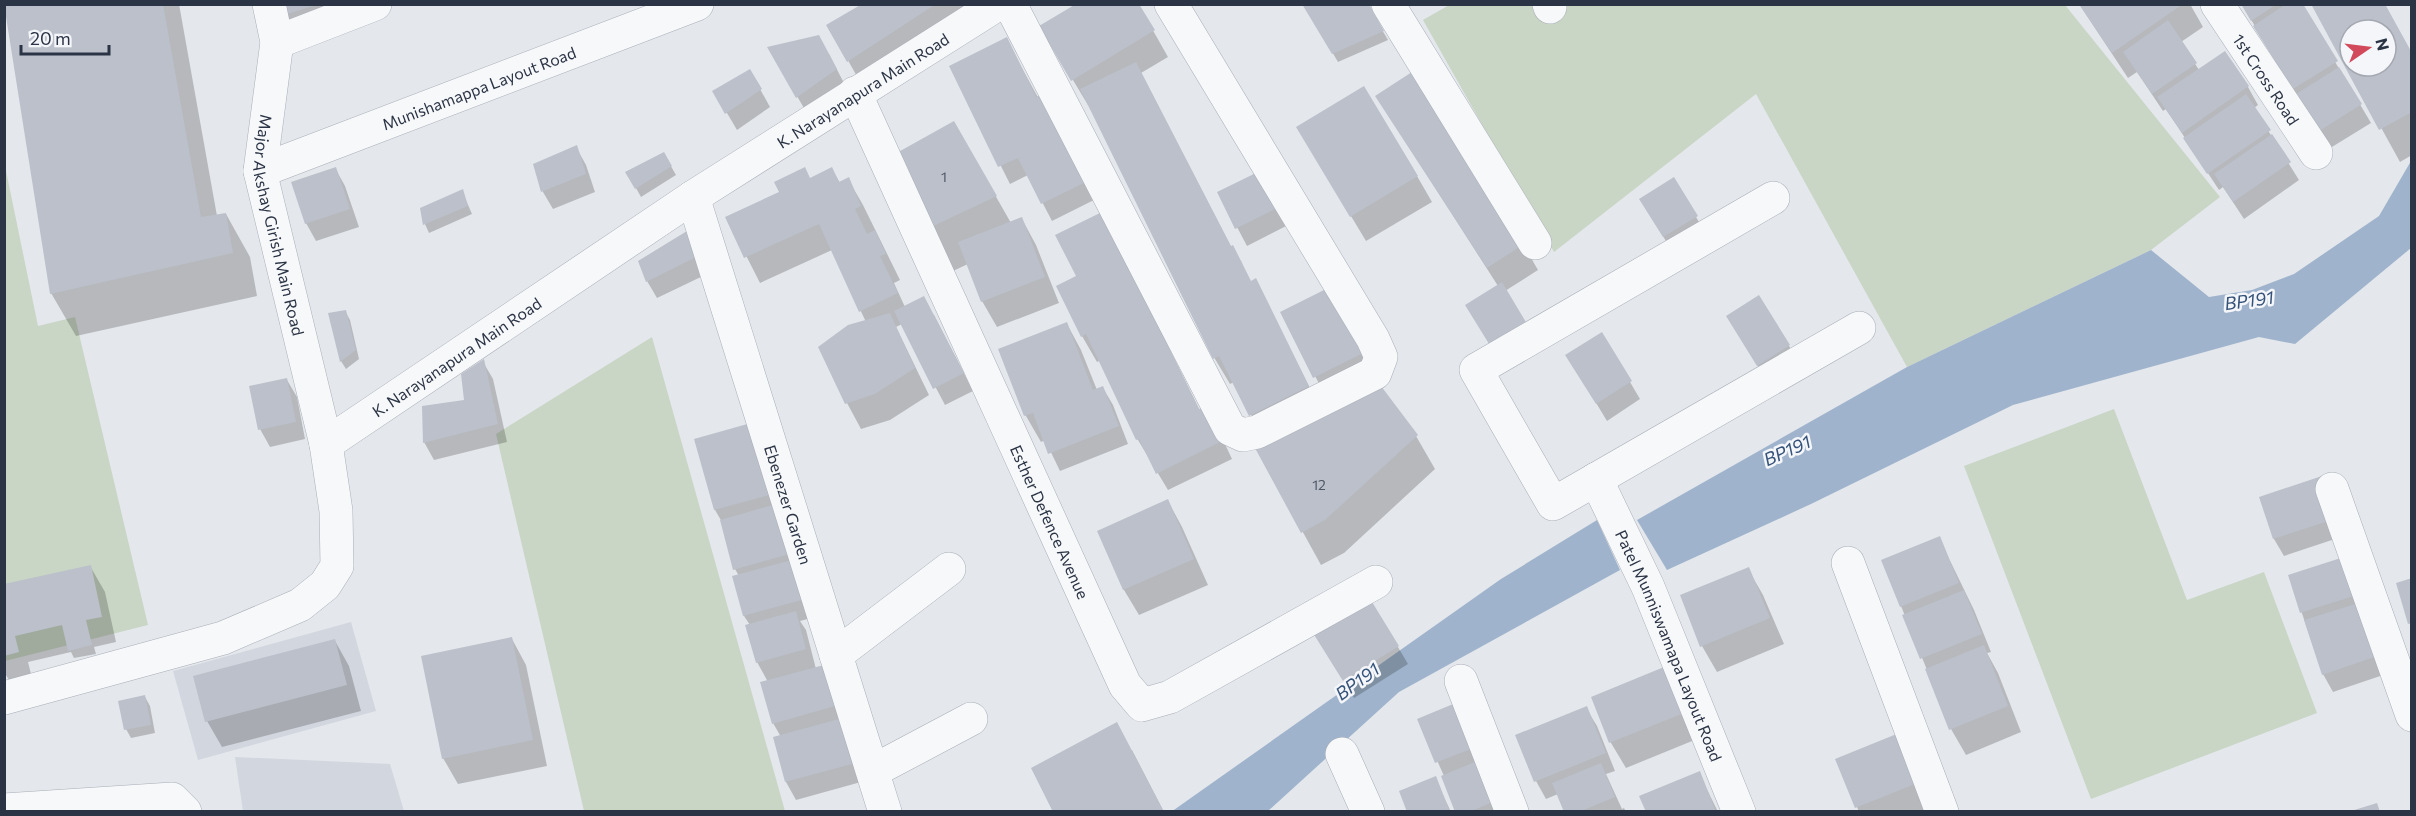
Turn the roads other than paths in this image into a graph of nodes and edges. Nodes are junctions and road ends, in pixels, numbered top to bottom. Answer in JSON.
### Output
{"nodes":[{"id":1,"x":269,"y":4,"type":"edge"},
{"id":2,"x":375,"y":4,"type":"edge"},
{"id":3,"x":697,"y":4,"type":"edge"},
{"id":4,"x":998,"y":4,"type":"edge"},
{"id":5,"x":1010,"y":4,"type":"edge"},
{"id":6,"x":1172,"y":4,"type":"edge"},
{"id":7,"x":1388,"y":4,"type":"edge"},
{"id":8,"x":2217,"y":4,"type":"edge"},
{"id":9,"x":277,"y":42,"type":"junction"},
{"id":10,"x":855,"y":93,"type":"junction"},
{"id":11,"x":2316,"y":153,"type":"dead end"},
{"id":12,"x":260,"y":171,"type":"junction"},
{"id":13,"x":693,"y":197,"type":"junction"},
{"id":14,"x":1773,"y":198,"type":"dead end"},
{"id":15,"x":1535,"y":243,"type":"dead end"},
{"id":16,"x":1859,"y":328,"type":"dead end"},
{"id":17,"x":326,"y":444,"type":"junction"},
{"id":18,"x":1596,"y":479,"type":"junction"},
{"id":19,"x":2332,"y":489,"type":"dead end"},
{"id":20,"x":1848,"y":563,"type":"dead end"},
{"id":21,"x":949,"y":569,"type":"dead end"},
{"id":22,"x":1376,"y":582,"type":"dead end"},
{"id":23,"x":836,"y":655,"type":"junction"},
{"id":24,"x":1461,"y":681,"type":"dead end"},
{"id":25,"x":4,"y":698,"type":"edge"},
{"id":26,"x":2412,"y":715,"type":"edge"},
{"id":27,"x":970,"y":719,"type":"dead end"},
{"id":28,"x":1342,"y":754,"type":"dead end"},
{"id":29,"x":873,"y":771,"type":"junction"},
{"id":30,"x":4,"y":810,"type":"edge"},
{"id":31,"x":185,"y":812,"type":"edge"},
{"id":32,"x":885,"y":812,"type":"edge"},
{"id":33,"x":1368,"y":812,"type":"edge"},
{"id":34,"x":1512,"y":812,"type":"edge"},
{"id":35,"x":1739,"y":812,"type":"edge"},
{"id":36,"x":1942,"y":812,"type":"edge"}],
"edges":[{"from":1,"to":9,"type":"street","name":"Major Akshay Girish Main Road"},
{"from":2,"to":9,"type":"street"},
{"from":3,"to":12,"type":"street","name":"Munishamappa Layout Road"},
{"from":4,"to":10,"type":"street","name":"K. Narayanapura Main Road"},
{"from":5,"to":6,"type":"street"},
{"from":7,"to":15,"type":"street"},
{"from":8,"to":11,"type":"street","name":"1st Cross Road"},
{"from":9,"to":12,"type":"street","name":"Major Akshay Girish Main Road"},
{"from":10,"to":13,"type":"street","name":"K. Narayanapura Main Road"},
{"from":10,"to":22,"type":"street","name":"Esther Defence Avenue"},
{"from":12,"to":17,"type":"street","name":"Major Akshay Girish Main Road"},
{"from":13,"to":17,"type":"street","name":"K. Narayanapura Main Road"},
{"from":13,"to":23,"type":"street","name":"Ebenezer Garden"},
{"from":14,"to":18,"type":"street"},
{"from":16,"to":18,"type":"street"},
{"from":17,"to":25,"type":"street"},
{"from":18,"to":35,"type":"street","name":"Patel Munniswamapa Layout Road"},
{"from":19,"to":26,"type":"street"},
{"from":20,"to":36,"type":"street"},
{"from":21,"to":23,"type":"street"},
{"from":23,"to":29,"type":"street","name":"Ebenezer Garden"},
{"from":24,"to":34,"type":"street"},
{"from":27,"to":29,"type":"street"},
{"from":28,"to":33,"type":"street"},
{"from":29,"to":32,"type":"street","name":"Ebenezer Garden"},
{"from":30,"to":31,"type":"street"}]}
